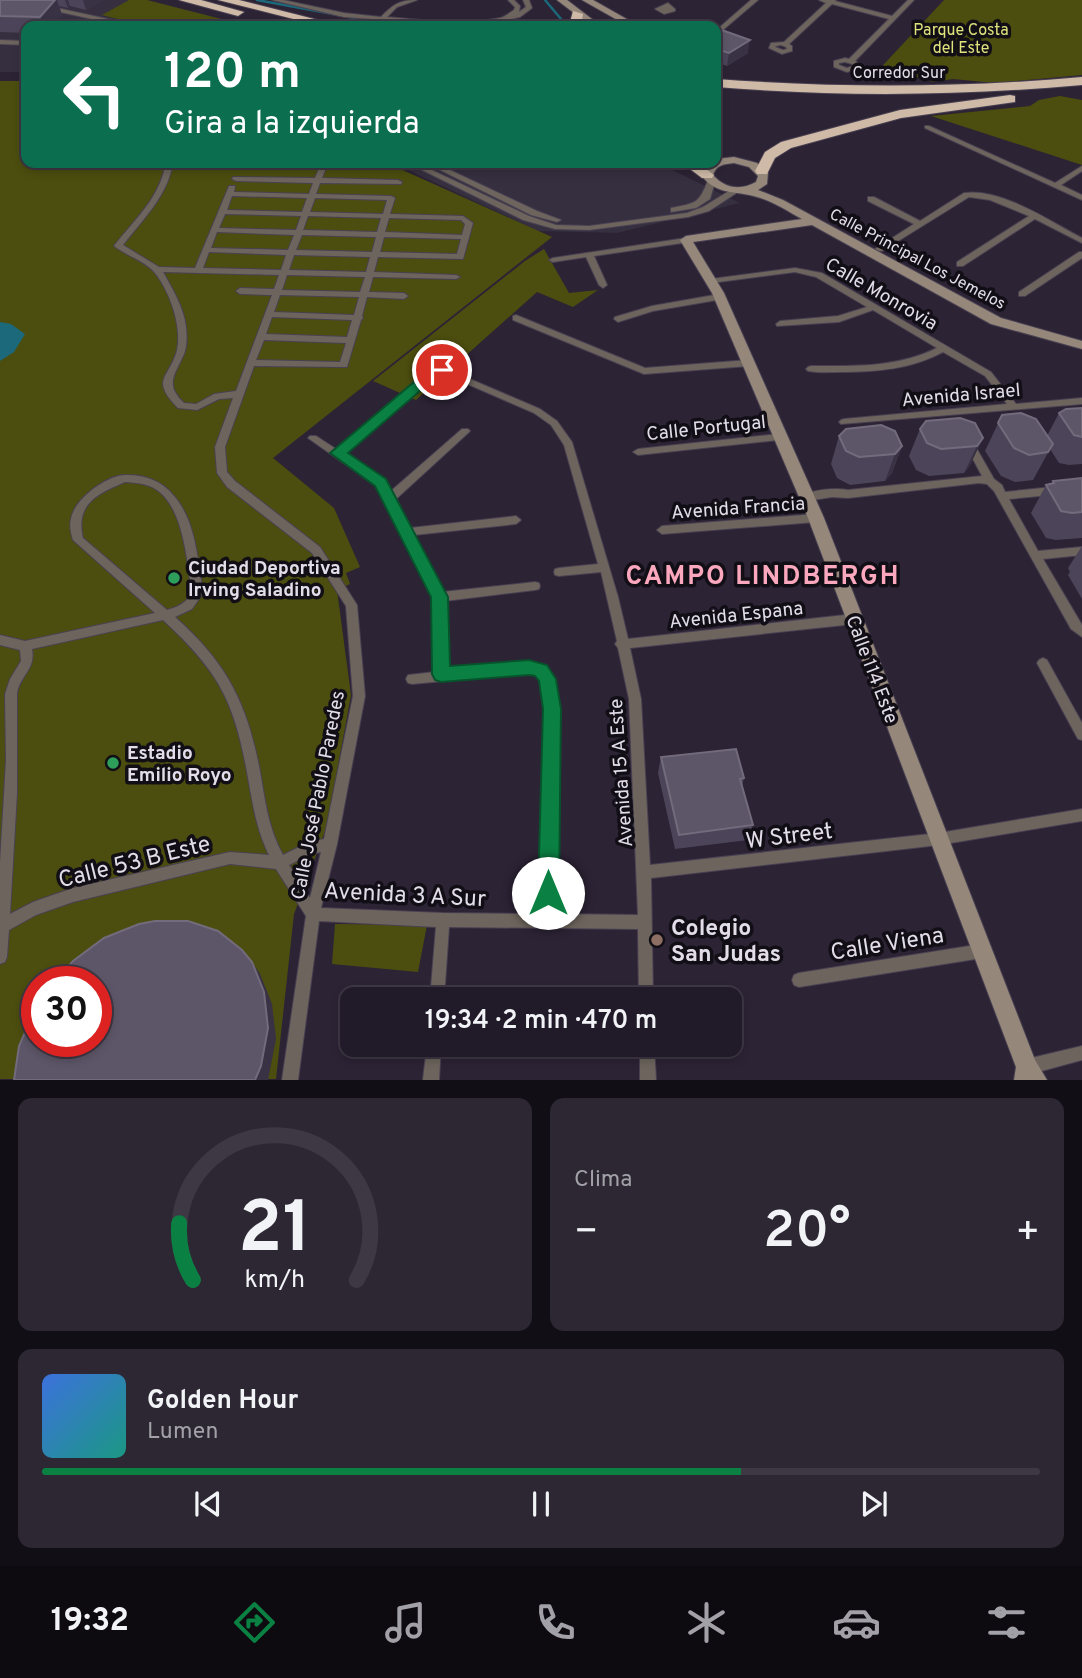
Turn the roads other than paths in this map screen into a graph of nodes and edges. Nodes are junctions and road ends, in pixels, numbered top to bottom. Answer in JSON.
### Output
{"nodes":[{"id":1,"x":186,"y":0,"type":"edge"},
{"id":2,"x":224,"y":0,"type":"edge"},
{"id":3,"x":275,"y":0,"type":"edge"},
{"id":4,"x":289,"y":0,"type":"edge"},
{"id":5,"x":414,"y":0,"type":"edge"},
{"id":6,"x":511,"y":0,"type":"edge"},
{"id":7,"x":526,"y":0,"type":"edge"},
{"id":8,"x":561,"y":0,"type":"edge"},
{"id":9,"x":586,"y":0,"type":"edge"},
{"id":10,"x":678,"y":0,"type":"edge"},
{"id":11,"x":755,"y":0,"type":"edge"},
{"id":12,"x":822,"y":0,"type":"edge"},
{"id":13,"x":911,"y":0,"type":"edge"},
{"id":14,"x":832,"y":1,"type":"edge"},
{"id":15,"x":517,"y":4,"type":"edge"},
{"id":16,"x":670,"y":6,"type":"dead end"},
{"id":17,"x":599,"y":7,"type":"junction"},
{"id":18,"x":262,"y":18,"type":"junction"},
{"id":19,"x":383,"y":18,"type":"junction"},
{"id":20,"x":893,"y":18,"type":"junction"},
{"id":21,"x":287,"y":20,"type":"edge"},
{"id":22,"x":576,"y":20,"type":"edge"},
{"id":23,"x":94,"y":21,"type":"edge"},
{"id":24,"x":106,"y":21,"type":"edge"},
{"id":25,"x":275,"y":21,"type":"edge"},
{"id":26,"x":626,"y":21,"type":"edge"},
{"id":27,"x":721,"y":26,"type":"edge"},
{"id":28,"x":0,"y":40,"type":"edge"},
{"id":29,"x":21,"y":40,"type":"edge"},
{"id":30,"x":785,"y":44,"type":"dead end"},
{"id":31,"x":851,"y":61,"type":"dead end"},
{"id":32,"x":721,"y":83,"type":"edge"},
{"id":33,"x":1079,"y":86,"type":"edge"},
{"id":34,"x":721,"y":91,"type":"edge"},
{"id":35,"x":927,"y":127,"type":"dead end"},
{"id":36,"x":721,"y":157,"type":"edge"},
{"id":37,"x":734,"y":160,"type":"junction"},
{"id":38,"x":721,"y":162,"type":"edge"},
{"id":39,"x":168,"y":168,"type":"edge"},
{"id":40,"x":240,"y":168,"type":"edge"},
{"id":41,"x":322,"y":168,"type":"edge"},
{"id":42,"x":422,"y":168,"type":"edge"},
{"id":43,"x":440,"y":168,"type":"edge"},
{"id":44,"x":1082,"y":169,"type":"edge"},
{"id":45,"x":707,"y":173,"type":"edge"},
{"id":46,"x":763,"y":175,"type":"junction"},
{"id":47,"x":236,"y":179,"type":"junction"},
{"id":48,"x":318,"y":180,"type":"junction"},
{"id":49,"x":398,"y":182,"type":"dead end"},
{"id":50,"x":1055,"y":186,"type":"junction"},
{"id":51,"x":739,"y":190,"type":"junction"},
{"id":52,"x":230,"y":194,"type":"junction"},
{"id":53,"x":312,"y":195,"type":"junction"},
{"id":54,"x":1082,"y":198,"type":"edge"},
{"id":55,"x":871,"y":199,"type":"dead end"},
{"id":56,"x":803,"y":207,"type":"junction"},
{"id":57,"x":223,"y":212,"type":"junction"},
{"id":58,"x":305,"y":214,"type":"junction"},
{"id":59,"x":386,"y":216,"type":"junction"},
{"id":60,"x":1033,"y":217,"type":"junction"},
{"id":61,"x":814,"y":222,"type":"junction"},
{"id":62,"x":920,"y":224,"type":"junction"},
{"id":63,"x":216,"y":230,"type":"junction"},
{"id":64,"x":838,"y":230,"type":"junction"},
{"id":65,"x":297,"y":233,"type":"junction"},
{"id":66,"x":381,"y":235,"type":"junction"},
{"id":67,"x":465,"y":237,"type":"junction"},
{"id":68,"x":686,"y":240,"type":"junction"},
{"id":69,"x":1082,"y":241,"type":"edge"},
{"id":70,"x":207,"y":250,"type":"junction"},
{"id":71,"x":292,"y":252,"type":"junction"},
{"id":72,"x":376,"y":254,"type":"junction"},
{"id":73,"x":589,"y":254,"type":"junction"},
{"id":74,"x":881,"y":254,"type":"junction"},
{"id":75,"x":1082,"y":254,"type":"edge"},
{"id":76,"x":554,"y":260,"type":"dead end"},
{"id":77,"x":960,"y":264,"type":"dead end"},
{"id":78,"x":157,"y":269,"type":"junction"},
{"id":79,"x":198,"y":269,"type":"junction"},
{"id":80,"x":284,"y":272,"type":"junction"},
{"id":81,"x":371,"y":275,"type":"junction"},
{"id":82,"x":456,"y":277,"type":"dead end"},
{"id":83,"x":711,"y":281,"type":"junction"},
{"id":84,"x":603,"y":285,"type":"dead end"},
{"id":85,"x":240,"y":291,"type":"dead end"},
{"id":86,"x":277,"y":293,"type":"junction"},
{"id":87,"x":1022,"y":294,"type":"dead end"},
{"id":88,"x":366,"y":295,"type":"junction"},
{"id":89,"x":404,"y":296,"type":"dead end"},
{"id":90,"x":720,"y":297,"type":"junction"},
{"id":91,"x":874,"y":307,"type":"junction"},
{"id":92,"x":269,"y":314,"type":"junction"},
{"id":93,"x":359,"y":318,"type":"junction"},
{"id":94,"x":516,"y":318,"type":"dead end"},
{"id":95,"x":618,"y":319,"type":"dead end"},
{"id":96,"x":779,"y":324,"type":"dead end"},
{"id":97,"x":1082,"y":336,"type":"edge"},
{"id":98,"x":260,"y":337,"type":"junction"},
{"id":99,"x":352,"y":340,"type":"junction"},
{"id":100,"x":1082,"y":345,"type":"edge"},
{"id":101,"x":943,"y":348,"type":"junction"},
{"id":102,"x":251,"y":363,"type":"junction"},
{"id":103,"x":749,"y":363,"type":"junction"},
{"id":104,"x":811,"y":369,"type":"dead end"},
{"id":105,"x":239,"y":394,"type":"junction"},
{"id":106,"x":1082,"y":401,"type":"edge"},
{"id":107,"x":1013,"y":406,"type":"junction"},
{"id":108,"x":844,"y":422,"type":"dead end"},
{"id":109,"x":465,"y":431,"type":"dead end"},
{"id":110,"x":779,"y":437,"type":"junction"},
{"id":111,"x":313,"y":438,"type":"dead end"},
{"id":112,"x":971,"y":446,"type":"edge"},
{"id":113,"x":638,"y":452,"type":"dead end"},
{"id":114,"x":338,"y":453,"type":"junction"},
{"id":115,"x":990,"y":481,"type":"junction"},
{"id":116,"x":1082,"y":488,"type":"edge"},
{"id":117,"x":1002,"y":496,"type":"junction"},
{"id":118,"x":814,"y":497,"type":"junction"},
{"id":119,"x":390,"y":498,"type":"junction"},
{"id":120,"x":816,"y":518,"type":"junction"},
{"id":121,"x":516,"y":520,"type":"dead end"},
{"id":122,"x":662,"y":530,"type":"dead end"},
{"id":123,"x":407,"y":532,"type":"junction"},
{"id":124,"x":1082,"y":551,"type":"edge"},
{"id":125,"x":1036,"y":555,"type":"junction"},
{"id":126,"x":602,"y":568,"type":"junction"},
{"id":127,"x":559,"y":572,"type":"dead end"},
{"id":128,"x":535,"y":586,"type":"dead end"},
{"id":129,"x":439,"y":597,"type":"junction"},
{"id":130,"x":165,"y":615,"type":"junction"},
{"id":131,"x":854,"y":619,"type":"junction"},
{"id":132,"x":1082,"y":632,"type":"edge"},
{"id":133,"x":0,"y":640,"type":"edge"},
{"id":134,"x":621,"y":644,"type":"junction"},
{"id":135,"x":25,"y":646,"type":"junction"},
{"id":136,"x":1043,"y":663,"type":"dead end"},
{"id":137,"x":441,"y":674,"type":"junction"},
{"id":138,"x":412,"y":679,"type":"dead end"},
{"id":139,"x":5,"y":689,"type":"edge"},
{"id":140,"x":1082,"y":735,"type":"edge"},
{"id":141,"x":1082,"y":815,"type":"edge"},
{"id":142,"x":939,"y":839,"type":"junction"},
{"id":143,"x":330,"y":844,"type":"junction"},
{"id":144,"x":280,"y":863,"type":"junction"},
{"id":145,"x":643,"y":872,"type":"junction"},
{"id":146,"x":313,"y":914,"type":"junction"},
{"id":147,"x":549,"y":919,"type":"junction"},
{"id":148,"x":443,"y":920,"type":"junction"},
{"id":149,"x":643,"y":922,"type":"junction"},
{"id":150,"x":2,"y":926,"type":"junction"},
{"id":151,"x":982,"y":951,"type":"junction"},
{"id":152,"x":0,"y":957,"type":"edge"},
{"id":153,"x":799,"y":980,"type":"dead end"},
{"id":154,"x":438,"y":987,"type":"edge"},
{"id":155,"x":646,"y":987,"type":"edge"},
{"id":156,"x":1082,"y":1053,"type":"edge"},
{"id":157,"x":433,"y":1057,"type":"edge"},
{"id":158,"x":647,"y":1057,"type":"edge"},
{"id":159,"x":1029,"y":1075,"type":"edge"},
{"id":160,"x":290,"y":1080,"type":"edge"},
{"id":161,"x":431,"y":1080,"type":"edge"},
{"id":162,"x":648,"y":1080,"type":"edge"}],
"edges":[{"from":1,"to":18,"type":"highway"},
{"from":2,"to":21,"type":"highway"},
{"from":3,"to":19,"type":"street"},
{"from":4,"to":19,"type":"street"},
{"from":5,"to":19,"type":"street"},
{"from":6,"to":15,"type":"street"},
{"from":7,"to":19,"type":"street"},
{"from":8,"to":22,"type":"main road"},
{"from":9,"to":17,"type":"main road"},
{"from":10,"to":16,"type":"street"},
{"from":11,"to":27,"type":"street"},
{"from":12,"to":14,"type":"street"},
{"from":13,"to":20,"type":"street"},
{"from":14,"to":20,"type":"street"},
{"from":14,"to":30,"type":"street"},
{"from":15,"to":19,"type":"street"},
{"from":17,"to":22,"type":"main road"},
{"from":17,"to":26,"type":"main road"},
{"from":18,"to":21,"type":"highway"},
{"from":18,"to":25,"type":"highway"},
{"from":20,"to":31,"type":"street"},
{"from":23,"to":24,"type":"street"},
{"from":28,"to":29,"type":"street"},
{"from":32,"to":33,"type":"highway","name":"Corredor Sur"},
{"from":33,"to":34,"type":"highway","name":"Corredor Sur"},
{"from":33,"to":46,"type":"highway"},
{"from":35,"to":50,"type":"street"},
{"from":36,"to":37,"type":"main road","name":"Calle Principal Los Jemelos"},
{"from":37,"to":38,"type":"main road"},
{"from":37,"to":46,"type":"main road","name":"Calle Principal Los Jemelos"},
{"from":39,"to":78,"type":"street"},
{"from":40,"to":47,"type":"street"},
{"from":41,"to":48,"type":"street"},
{"from":42,"to":51,"type":"street"},
{"from":43,"to":45,"type":"street"},
{"from":44,"to":50,"type":"street"},
{"from":45,"to":51,"type":"main road","name":"Calle Principal Los Jemelos"},
{"from":46,"to":51,"type":"main road"},
{"from":46,"to":56,"type":"main road","name":"Calle Principal Los Jemelos"},
{"from":47,"to":48,"type":"street"},
{"from":47,"to":52,"type":"street"},
{"from":48,"to":49,"type":"street"},
{"from":48,"to":53,"type":"street"},
{"from":50,"to":54,"type":"street"},
{"from":51,"to":61,"type":"main road","name":"Calle Principal Los Jemelos"},
{"from":52,"to":53,"type":"street"},
{"from":52,"to":57,"type":"street"},
{"from":53,"to":58,"type":"street"},
{"from":53,"to":59,"type":"street"},
{"from":55,"to":62,"type":"street"},
{"from":56,"to":61,"type":"main road"},
{"from":56,"to":64,"type":"main road","name":"Calle Principal Los Jemelos"},
{"from":57,"to":58,"type":"street"},
{"from":57,"to":63,"type":"street"},
{"from":58,"to":59,"type":"street"},
{"from":58,"to":65,"type":"street"},
{"from":59,"to":66,"type":"street"},
{"from":59,"to":67,"type":"street"},
{"from":60,"to":62,"type":"street"},
{"from":60,"to":69,"type":"street"},
{"from":60,"to":77,"type":"street"},
{"from":61,"to":64,"type":"main road","name":"Calle Principal Los Jemelos"},
{"from":61,"to":68,"type":"main road"},
{"from":62,"to":74,"type":"street"},
{"from":63,"to":65,"type":"street"},
{"from":63,"to":70,"type":"street"},
{"from":64,"to":74,"type":"main road","name":"Calle Principal Los Jemelos"},
{"from":64,"to":74,"type":"main road","name":"Calle Principal Los Jemelos"},
{"from":65,"to":66,"type":"street"},
{"from":65,"to":71,"type":"street"},
{"from":66,"to":67,"type":"street"},
{"from":66,"to":72,"type":"street"},
{"from":67,"to":72,"type":"street"},
{"from":68,"to":73,"type":"street"},
{"from":68,"to":83,"type":"main road","name":"Calle 114 Este"},
{"from":70,"to":71,"type":"street"},
{"from":70,"to":79,"type":"street"},
{"from":71,"to":72,"type":"street"},
{"from":71,"to":80,"type":"street"},
{"from":72,"to":81,"type":"street"},
{"from":73,"to":76,"type":"street"},
{"from":73,"to":84,"type":"street"},
{"from":74,"to":97,"type":"main road","name":"Calle Principal Los Jemelos"},
{"from":74,"to":100,"type":"main road","name":"Calle Principal Los Jemelos"},
{"from":75,"to":87,"type":"street"},
{"from":78,"to":79,"type":"street"},
{"from":78,"to":105,"type":"street"},
{"from":79,"to":80,"type":"street"},
{"from":80,"to":81,"type":"street"},
{"from":80,"to":86,"type":"street"},
{"from":81,"to":82,"type":"street"},
{"from":81,"to":88,"type":"street"},
{"from":83,"to":90,"type":"main road","name":"Calle 114 Este"},
{"from":83,"to":91,"type":"street","name":"Calle Monrovia"},
{"from":85,"to":86,"type":"street"},
{"from":86,"to":88,"type":"street"},
{"from":86,"to":92,"type":"street"},
{"from":88,"to":89,"type":"street"},
{"from":88,"to":93,"type":"street"},
{"from":90,"to":95,"type":"street"},
{"from":90,"to":103,"type":"main road","name":"Calle 114 Este"},
{"from":91,"to":96,"type":"street"},
{"from":91,"to":101,"type":"street","name":"Calle Monrovia"},
{"from":92,"to":93,"type":"street"},
{"from":92,"to":98,"type":"street"},
{"from":93,"to":99,"type":"street"},
{"from":94,"to":103,"type":"street"},
{"from":98,"to":99,"type":"street"},
{"from":98,"to":102,"type":"street"},
{"from":99,"to":102,"type":"street"},
{"from":101,"to":104,"type":"street"},
{"from":101,"to":107,"type":"street","name":"Calle Monrovia"},
{"from":102,"to":105,"type":"street"},
{"from":103,"to":110,"type":"main road","name":"Calle 114 Este"},
{"from":105,"to":143,"type":"street","name":"Calle José Pablo Paredes"},
{"from":106,"to":107,"type":"street","name":"Avenida Israel"},
{"from":107,"to":108,"type":"street","name":"Avenida Israel"},
{"from":109,"to":119,"type":"street"},
{"from":110,"to":113,"type":"street","name":"Calle Portugal"},
{"from":110,"to":118,"type":"main road","name":"Calle 114 Este"},
{"from":111,"to":114,"type":"street"},
{"from":112,"to":115,"type":"street"},
{"from":114,"to":119,"type":"street"},
{"from":114,"to":126,"type":"street","name":"Avenida 15 A Este"},
{"from":115,"to":117,"type":"street"},
{"from":115,"to":118,"type":"street"},
{"from":116,"to":117,"type":"street"},
{"from":117,"to":125,"type":"street"},
{"from":118,"to":120,"type":"main road","name":"Calle 114 Este"},
{"from":119,"to":123,"type":"street"},
{"from":120,"to":122,"type":"street","name":"Avenida Francia"},
{"from":120,"to":131,"type":"main road","name":"Calle 114 Este"},
{"from":121,"to":123,"type":"street"},
{"from":123,"to":129,"type":"street"},
{"from":124,"to":125,"type":"street"},
{"from":125,"to":132,"type":"street"},
{"from":126,"to":127,"type":"street"},
{"from":126,"to":134,"type":"street","name":"Avenida 15 A Este"},
{"from":128,"to":129,"type":"street"},
{"from":129,"to":137,"type":"street"},
{"from":130,"to":130,"type":"street"},
{"from":130,"to":135,"type":"street"},
{"from":130,"to":144,"type":"street","name":"Avenida 3 A Sur"},
{"from":131,"to":134,"type":"street","name":"Avenida Espana"},
{"from":131,"to":142,"type":"main road","name":"Calle 114 Este"},
{"from":133,"to":135,"type":"street"},
{"from":134,"to":145,"type":"street","name":"Avenida 15 A Este"},
{"from":135,"to":139,"type":"street"},
{"from":136,"to":140,"type":"street"},
{"from":137,"to":138,"type":"street"},
{"from":137,"to":147,"type":"street"},
{"from":139,"to":150,"type":"street"},
{"from":141,"to":142,"type":"street","name":"W Street"},
{"from":142,"to":145,"type":"street","name":"W Street"},
{"from":142,"to":151,"type":"main road","name":"Calle 114 Este"},
{"from":143,"to":144,"type":"street"},
{"from":143,"to":146,"type":"street","name":"Calle José Pablo Paredes"},
{"from":144,"to":146,"type":"street","name":"Avenida 3 A Sur"},
{"from":144,"to":150,"type":"street","name":"Calle 53 B Este"},
{"from":145,"to":149,"type":"street","name":"Avenida 15 A Este"},
{"from":146,"to":148,"type":"street","name":"Avenida 3 A Sur"},
{"from":146,"to":160,"type":"street","name":"Calle José Pablo Paredes"},
{"from":147,"to":148,"type":"street","name":"Avenida 3 A Sur"},
{"from":147,"to":149,"type":"street","name":"Avenida 3 A Sur"},
{"from":148,"to":154,"type":"street"},
{"from":149,"to":155,"type":"street","name":"Avenida 15 A Este"},
{"from":150,"to":152,"type":"street"},
{"from":151,"to":153,"type":"street","name":"Calle Viena"},
{"from":151,"to":159,"type":"main road","name":"Calle 114 Este"},
{"from":156,"to":159,"type":"street"},
{"from":157,"to":161,"type":"street"},
{"from":158,"to":162,"type":"street"}]}
